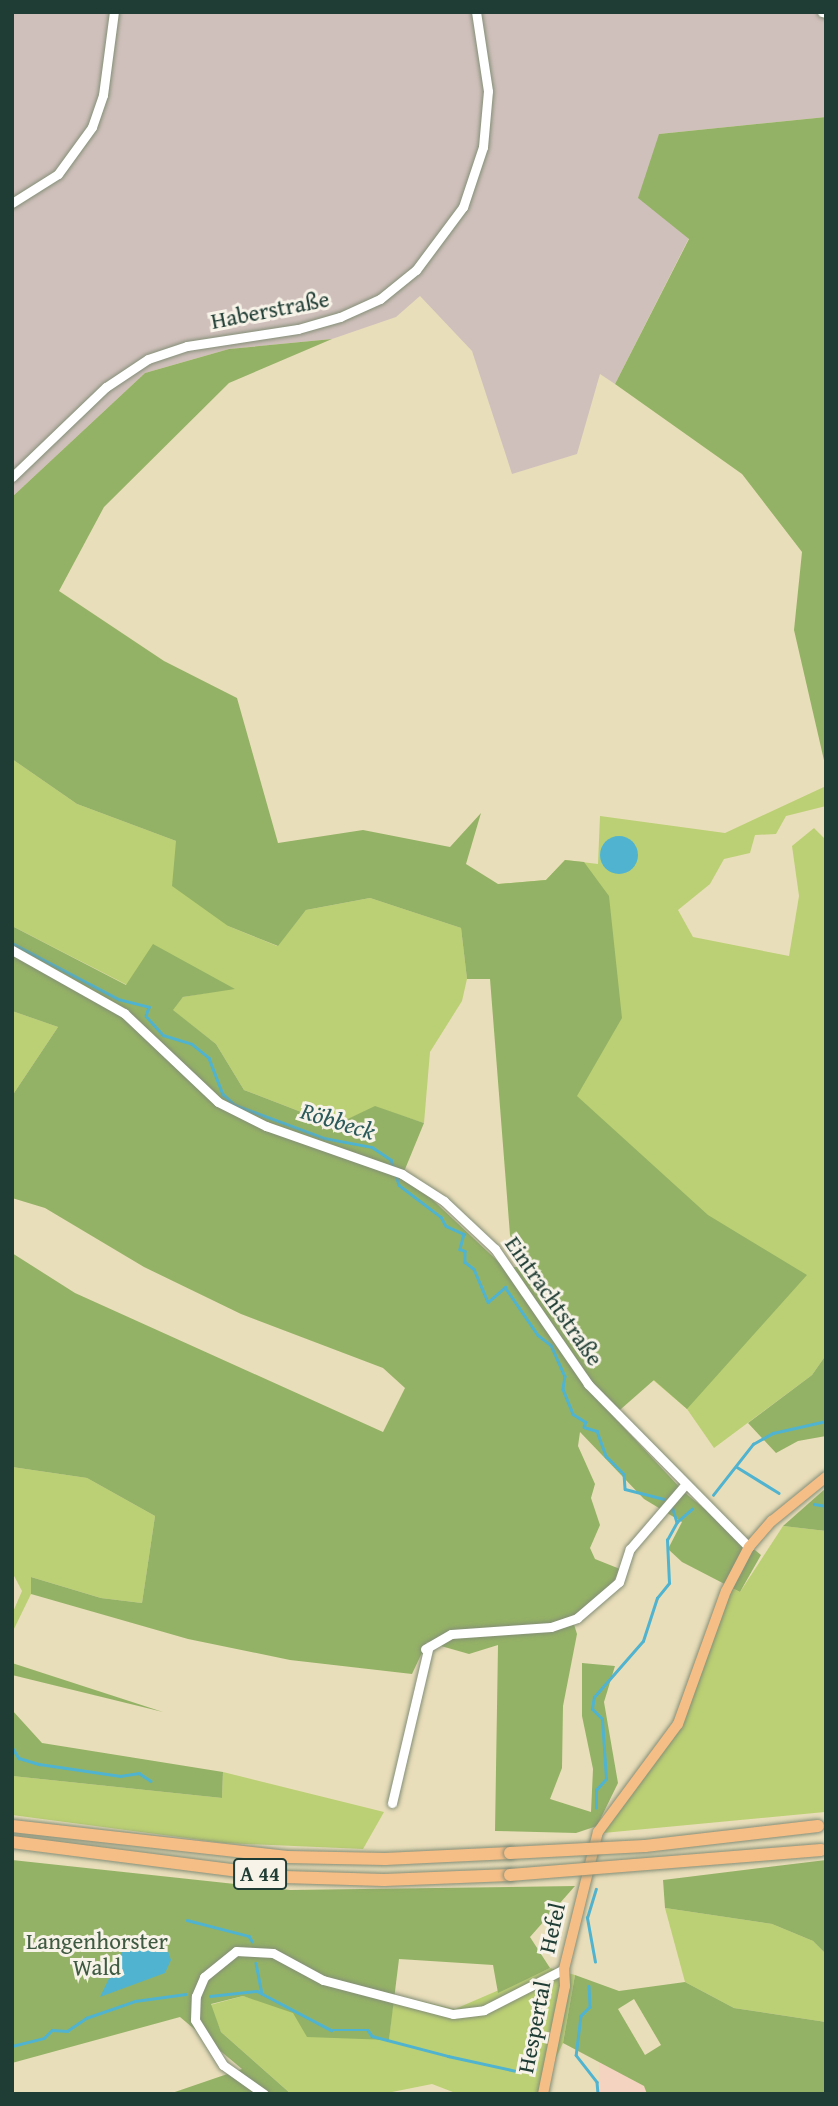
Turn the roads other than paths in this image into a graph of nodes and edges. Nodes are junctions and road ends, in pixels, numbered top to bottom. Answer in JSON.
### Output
{"nodes":[{"id":1,"x":114,"y":12,"type":"edge"},
{"id":2,"x":476,"y":12,"type":"edge"},
{"id":3,"x":12,"y":203,"type":"edge"},
{"id":4,"x":12,"y":477,"type":"edge"},
{"id":5,"x":12,"y":950,"type":"edge"},
{"id":6,"x":826,"y":1477,"type":"edge"},
{"id":7,"x":684,"y":1486,"type":"junction"},
{"id":8,"x":749,"y":1547,"type":"junction"},
{"id":9,"x":392,"y":1803,"type":"dead end"},
{"id":10,"x":12,"y":1826,"type":"edge"},
{"id":11,"x":822,"y":1826,"type":"edge"},
{"id":12,"x":12,"y":1842,"type":"edge"},
{"id":13,"x":824,"y":1850,"type":"edge"},
{"id":14,"x":564,"y":1969,"type":"junction"},
{"id":15,"x":264,"y":2094,"type":"edge"},
{"id":16,"x":543,"y":2094,"type":"edge"}],
"edges":[{"from":1,"to":3,"type":"street"},
{"from":2,"to":4,"type":"street","name":"Haberstraße"},
{"from":5,"to":7,"type":"street","name":"Eintrachtstraße"},
{"from":6,"to":8,"type":"main road","name":"Hefel"},
{"from":7,"to":8,"type":"street","name":"Eintrachtstraße"},
{"from":7,"to":9,"type":"street"},
{"from":8,"to":14,"type":"main road","name":"Hefel"},
{"from":10,"to":11,"type":"highway","number":"A 44","bridge":true},
{"from":12,"to":13,"type":"highway","number":"A 44","bridge":true},
{"from":14,"to":15,"type":"street","name":"Hefel"},
{"from":14,"to":16,"type":"main road","name":"Hespertal"}]}
